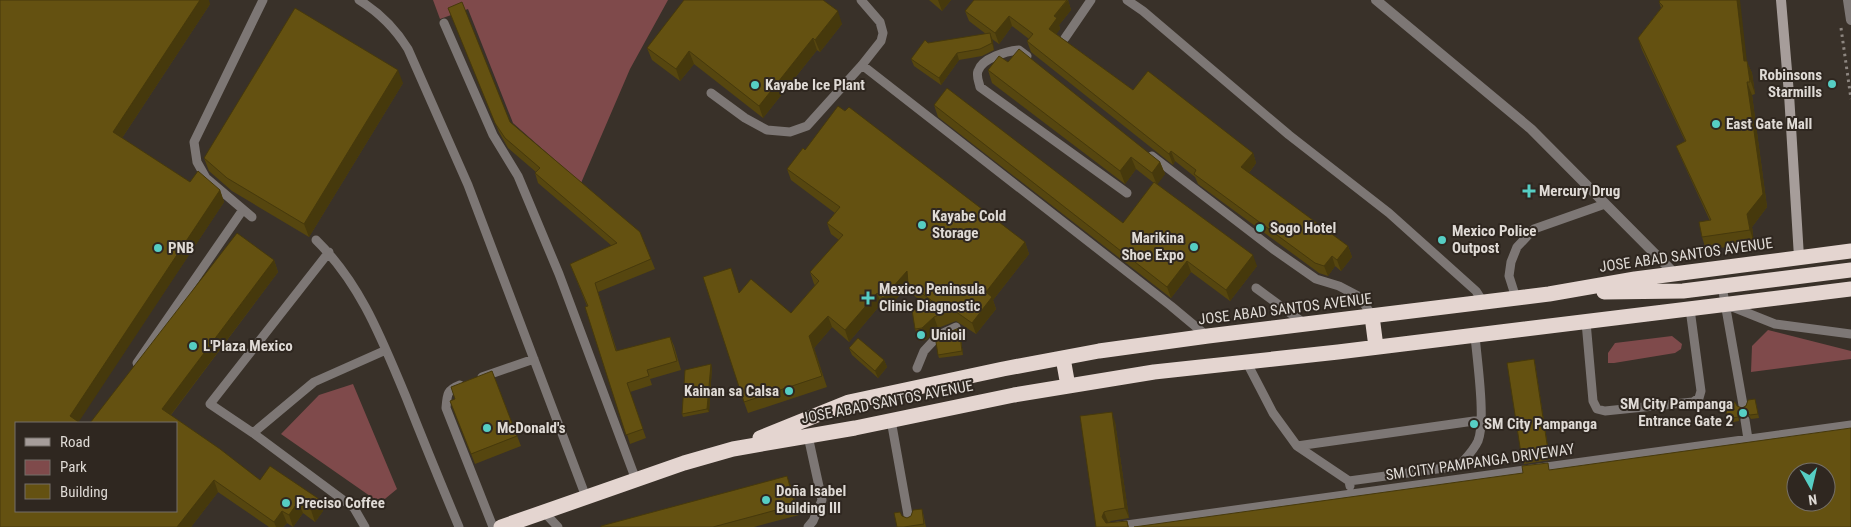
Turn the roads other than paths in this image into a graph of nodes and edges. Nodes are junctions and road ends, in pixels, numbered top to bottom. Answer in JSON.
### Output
{"nodes":[{"id":1,"x":263,"y":0,"type":"edge"},
{"id":2,"x":359,"y":0,"type":"edge"},
{"id":3,"x":860,"y":0,"type":"edge"},
{"id":4,"x":1091,"y":0,"type":"edge"},
{"id":5,"x":1127,"y":0,"type":"edge"},
{"id":6,"x":1376,"y":0,"type":"edge"},
{"id":7,"x":1781,"y":0,"type":"edge"},
{"id":8,"x":1848,"y":0,"type":"edge"},
{"id":9,"x":1851,"y":20,"type":"edge"},
{"id":10,"x":444,"y":23,"type":"dead end"},
{"id":11,"x":1065,"y":38,"type":"edge"},
{"id":12,"x":1034,"y":62,"type":"edge"},
{"id":13,"x":862,"y":65,"type":"junction"},
{"id":14,"x":711,"y":93,"type":"dead end"},
{"id":15,"x":1147,"y":152,"type":"edge"},
{"id":16,"x":1127,"y":194,"type":"dead end"},
{"id":17,"x":1605,"y":204,"type":"junction"},
{"id":18,"x":242,"y":211,"type":"junction"},
{"id":19,"x":252,"y":217,"type":"dead end"},
{"id":20,"x":316,"y":240,"type":"dead end"},
{"id":21,"x":1851,"y":251,"type":"edge"},
{"id":22,"x":329,"y":252,"type":"junction"},
{"id":23,"x":1799,"y":257,"type":"junction"},
{"id":24,"x":1851,"y":270,"type":"edge"},
{"id":25,"x":1675,"y":274,"type":"junction"},
{"id":26,"x":1722,"y":286,"type":"junction"},
{"id":27,"x":1256,"y":288,"type":"dead end"},
{"id":28,"x":1851,"y":289,"type":"edge"},
{"id":29,"x":1549,"y":294,"type":"junction"},
{"id":30,"x":1516,"y":298,"type":"junction"},
{"id":31,"x":1483,"y":302,"type":"junction"},
{"id":32,"x":1725,"y":304,"type":"junction"},
{"id":33,"x":1690,"y":308,"type":"junction"},
{"id":34,"x":1372,"y":316,"type":"junction"},
{"id":35,"x":1586,"y":322,"type":"junction"},
{"id":36,"x":1305,"y":324,"type":"junction"},
{"id":37,"x":956,"y":327,"type":"edge"},
{"id":38,"x":1851,"y":334,"type":"edge"},
{"id":39,"x":1208,"y":336,"type":"junction"},
{"id":40,"x":1475,"y":336,"type":"junction"},
{"id":41,"x":1376,"y":347,"type":"junction"},
{"id":42,"x":386,"y":350,"type":"junction"},
{"id":43,"x":1063,"y":358,"type":"junction"},
{"id":44,"x":534,"y":359,"type":"junction"},
{"id":45,"x":1246,"y":361,"type":"junction"},
{"id":46,"x":917,"y":368,"type":"dead end"},
{"id":47,"x":129,"y":375,"type":"edge"},
{"id":48,"x":1068,"y":386,"type":"junction"},
{"id":49,"x":1743,"y":405,"type":"edge"},
{"id":50,"x":891,"y":420,"type":"junction"},
{"id":51,"x":1481,"y":420,"type":"junction"},
{"id":52,"x":1745,"y":420,"type":"dead end"},
{"id":53,"x":1851,"y":425,"type":"edge"},
{"id":54,"x":253,"y":433,"type":"junction"},
{"id":55,"x":808,"y":436,"type":"junction"},
{"id":56,"x":1748,"y":439,"type":"junction"},
{"id":57,"x":1297,"y":446,"type":"junction"},
{"id":58,"x":734,"y":449,"type":"junction"},
{"id":59,"x":636,"y":480,"type":"junction"},
{"id":60,"x":1349,"y":482,"type":"junction"},
{"id":61,"x":1351,"y":494,"type":"junction"},
{"id":62,"x":586,"y":497,"type":"junction"},
{"id":63,"x":544,"y":512,"type":"junction"},
{"id":64,"x":908,"y":515,"type":"edge"},
{"id":65,"x":365,"y":527,"type":"edge"},
{"id":66,"x":459,"y":527,"type":"edge"},
{"id":67,"x":493,"y":527,"type":"edge"},
{"id":68,"x":501,"y":527,"type":"edge"},
{"id":69,"x":558,"y":527,"type":"edge"},
{"id":70,"x":808,"y":527,"type":"edge"},
{"id":71,"x":1112,"y":527,"type":"edge"}],
"edges":[{"from":1,"to":18,"type":"lane"},
{"from":2,"to":44,"type":"lane"},
{"from":3,"to":13,"type":"lane"},
{"from":4,"to":11,"type":"lane"},
{"from":5,"to":31,"type":"lane"},
{"from":6,"to":17,"type":"street"},
{"from":7,"to":23,"type":"street"},
{"from":8,"to":9,"type":"street"},
{"from":10,"to":59,"type":"lane"},
{"from":12,"to":16,"type":"lane"},
{"from":13,"to":14,"type":"lane"},
{"from":13,"to":39,"type":"lane"},
{"from":15,"to":34,"type":"lane"},
{"from":17,"to":25,"type":"street"},
{"from":17,"to":30,"type":"lane"},
{"from":18,"to":19,"type":"lane"},
{"from":18,"to":47,"type":"lane"},
{"from":20,"to":22,"type":"lane"},
{"from":21,"to":23,"type":"highway","name":"JOSE ABAD SANTOS AVENUE"},
{"from":22,"to":42,"type":"lane"},
{"from":22,"to":54,"type":"lane"},
{"from":23,"to":25,"type":"highway","name":"JOSE ABAD SANTOS AVENUE"},
{"from":24,"to":26,"type":"highway"},
{"from":25,"to":29,"type":"highway","name":"JOSE ABAD SANTOS AVENUE"},
{"from":26,"to":29,"type":"highway"},
{"from":26,"to":32,"type":"lane"},
{"from":27,"to":36,"type":"lane"},
{"from":28,"to":32,"type":"highway","name":"JOSE ABAD SANTOS AVENUE"},
{"from":29,"to":30,"type":"highway","name":"JOSE ABAD SANTOS AVENUE"},
{"from":30,"to":31,"type":"highway","name":"JOSE ABAD SANTOS AVENUE"},
{"from":31,"to":34,"type":"highway","name":"JOSE ABAD SANTOS AVENUE"},
{"from":32,"to":33,"type":"highway","name":"JOSE ABAD SANTOS AVENUE"},
{"from":32,"to":38,"type":"lane"},
{"from":32,"to":49,"type":"lane"},
{"from":33,"to":35,"type":"highway","name":"JOSE ABAD SANTOS AVENUE"},
{"from":33,"to":35,"type":"lane"},
{"from":34,"to":36,"type":"highway","name":"JOSE ABAD SANTOS AVENUE"},
{"from":34,"to":41,"type":"highway"},
{"from":35,"to":40,"type":"highway","name":"JOSE ABAD SANTOS AVENUE"},
{"from":36,"to":39,"type":"highway","name":"JOSE ABAD SANTOS AVENUE"},
{"from":37,"to":46,"type":"lane"},
{"from":39,"to":43,"type":"highway","name":"JOSE ABAD SANTOS AVENUE"},
{"from":40,"to":41,"type":"highway","name":"JOSE ABAD SANTOS AVENUE"},
{"from":40,"to":51,"type":"lane"},
{"from":41,"to":45,"type":"highway","name":"JOSE ABAD SANTOS AVENUE"},
{"from":42,"to":54,"type":"lane"},
{"from":42,"to":66,"type":"lane"},
{"from":43,"to":48,"type":"highway"},
{"from":43,"to":58,"type":"highway","name":"JOSE ABAD SANTOS AVENUE"},
{"from":44,"to":62,"type":"lane"},
{"from":44,"to":67,"type":"lane"},
{"from":45,"to":48,"type":"highway","name":"JOSE ABAD SANTOS AVENUE"},
{"from":45,"to":57,"type":"lane"},
{"from":48,"to":50,"type":"highway","name":"JOSE ABAD SANTOS AVENUE"},
{"from":50,"to":55,"type":"highway","name":"JOSE ABAD SANTOS AVENUE"},
{"from":50,"to":64,"type":"lane"},
{"from":51,"to":57,"type":"lane"},
{"from":51,"to":60,"type":"lane"},
{"from":52,"to":56,"type":"lane"},
{"from":53,"to":56,"type":"lane","name":"SM CITY PAMPANGA DRIVEWAY"},
{"from":54,"to":65,"type":"lane"},
{"from":55,"to":58,"type":"highway","name":"JOSE ABAD SANTOS AVENUE"},
{"from":55,"to":70,"type":"lane"},
{"from":56,"to":61,"type":"lane","name":"SM CITY PAMPANGA DRIVEWAY"},
{"from":57,"to":60,"type":"lane"},
{"from":58,"to":59,"type":"highway","name":"JOSE ABAD SANTOS AVENUE"},
{"from":59,"to":62,"type":"highway","name":"JOSE ABAD SANTOS AVENUE"},
{"from":60,"to":61,"type":"lane"},
{"from":61,"to":71,"type":"lane","name":"SM CITY PAMPANGA DRIVEWAY"},
{"from":62,"to":63,"type":"highway","name":"JOSE ABAD SANTOS AVENUE"},
{"from":63,"to":68,"type":"highway","name":"JOSE ABAD SANTOS AVENUE"},
{"from":63,"to":69,"type":"lane"}]}
